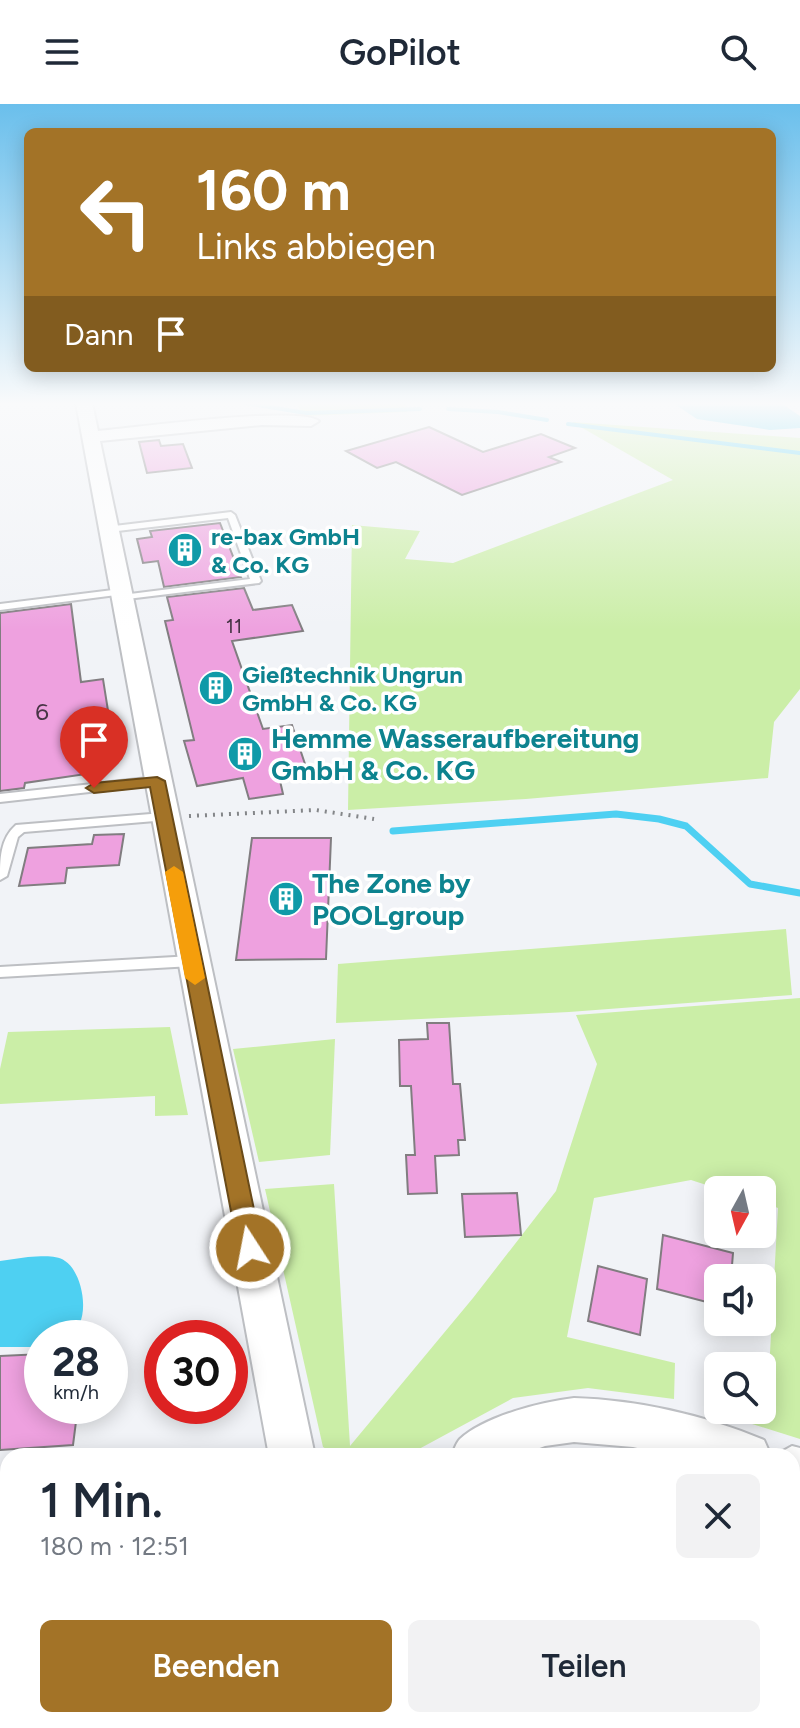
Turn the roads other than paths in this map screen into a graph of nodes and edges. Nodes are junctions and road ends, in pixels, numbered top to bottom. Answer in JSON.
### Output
{"nodes":[{"id":1,"x":99,"y":479,"type":"edge"},
{"id":2,"x":109,"y":529,"type":"junction"},
{"id":3,"x":121,"y":595,"type":"junction"},
{"id":4,"x":0,"y":607,"type":"edge"},
{"id":5,"x":157,"y":781,"type":"junction"},
{"id":6,"x":0,"y":798,"type":"edge"},
{"id":7,"x":163,"y":817,"type":"junction"},
{"id":8,"x":0,"y":876,"type":"edge"},
{"id":9,"x":192,"y":961,"type":"junction"},
{"id":10,"x":0,"y":972,"type":"edge"},
{"id":11,"x":290,"y":1448,"type":"edge"},
{"id":12,"x":489,"y":1448,"type":"edge"},
{"id":13,"x":721,"y":1448,"type":"edge"}],
"edges":[{"from":1,"to":2,"type":"street"},
{"from":2,"to":3,"type":"street"},
{"from":2,"to":3,"type":"lane"},
{"from":3,"to":4,"type":"lane"},
{"from":3,"to":5,"type":"street"},
{"from":5,"to":6,"type":"lane"},
{"from":5,"to":7,"type":"street"},
{"from":7,"to":8,"type":"lane"},
{"from":7,"to":9,"type":"street"},
{"from":9,"to":10,"type":"lane"},
{"from":9,"to":11,"type":"street"},
{"from":12,"to":13,"type":"street"}]}
